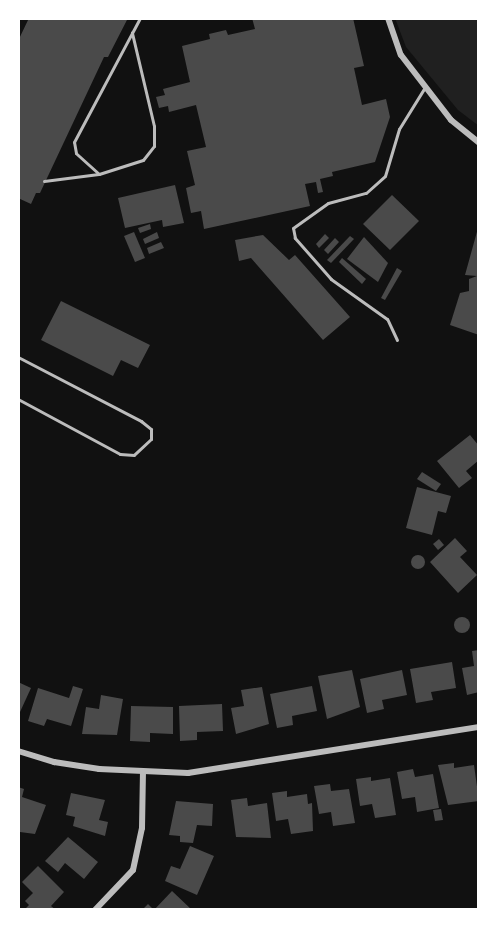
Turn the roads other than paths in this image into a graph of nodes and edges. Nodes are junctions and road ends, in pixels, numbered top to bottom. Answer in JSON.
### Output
{"nodes":[{"id":1,"x":140,"y":18,"type":"edge"},
{"id":2,"x":388,"y":18,"type":"edge"},
{"id":3,"x":132,"y":33,"type":"junction"},
{"id":4,"x":425,"y":87,"type":"junction"},
{"id":5,"x":479,"y":143,"type":"edge"},
{"id":6,"x":99,"y":174,"type":"junction"},
{"id":7,"x":44,"y":181,"type":"dead end"},
{"id":8,"x":397,"y":340,"type":"dead end"},
{"id":9,"x":18,"y":357,"type":"edge"},
{"id":10,"x":18,"y":399,"type":"edge"},
{"id":11,"x":479,"y":727,"type":"edge"},
{"id":12,"x":18,"y":751,"type":"edge"},
{"id":13,"x":142,"y":772,"type":"junction"},
{"id":14,"x":95,"y":910,"type":"edge"}],
"edges":[{"from":1,"to":3,"type":"lane"},
{"from":2,"to":4,"type":"street"},
{"from":3,"to":6,"type":"lane"},
{"from":3,"to":6,"type":"lane"},
{"from":4,"to":5,"type":"street"},
{"from":4,"to":8,"type":"lane"},
{"from":6,"to":7,"type":"lane"},
{"from":9,"to":10,"type":"lane"},
{"from":11,"to":13,"type":"street"},
{"from":12,"to":13,"type":"street"},
{"from":13,"to":14,"type":"street"}]}
